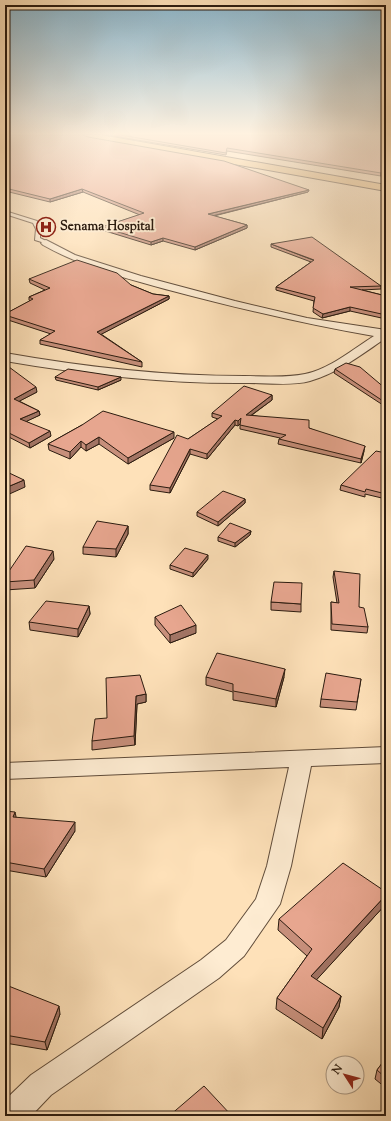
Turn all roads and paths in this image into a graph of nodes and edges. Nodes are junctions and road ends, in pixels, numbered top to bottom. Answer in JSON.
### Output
{"nodes":[{"id":1,"x":5,"y":212,"type":"edge"},
{"id":2,"x":46,"y":243,"type":"joint"},
{"id":3,"x":385,"y":334,"type":"edge"},
{"id":4,"x":5,"y":358,"type":"edge"},
{"id":5,"x":386,"y":755,"type":"edge"},
{"id":6,"x":302,"y":758,"type":"junction"},
{"id":7,"x":5,"y":771,"type":"edge"},
{"id":8,"x":10,"y":1116,"type":"edge"}],
"edges":[{"from":1,"to":2,"type":"lane"},
{"from":2,"to":3,"type":"street"},
{"from":3,"to":4,"type":"street"},
{"from":5,"to":6,"type":"street"},
{"from":6,"to":7,"type":"street"},
{"from":6,"to":8,"type":"street"}]}
